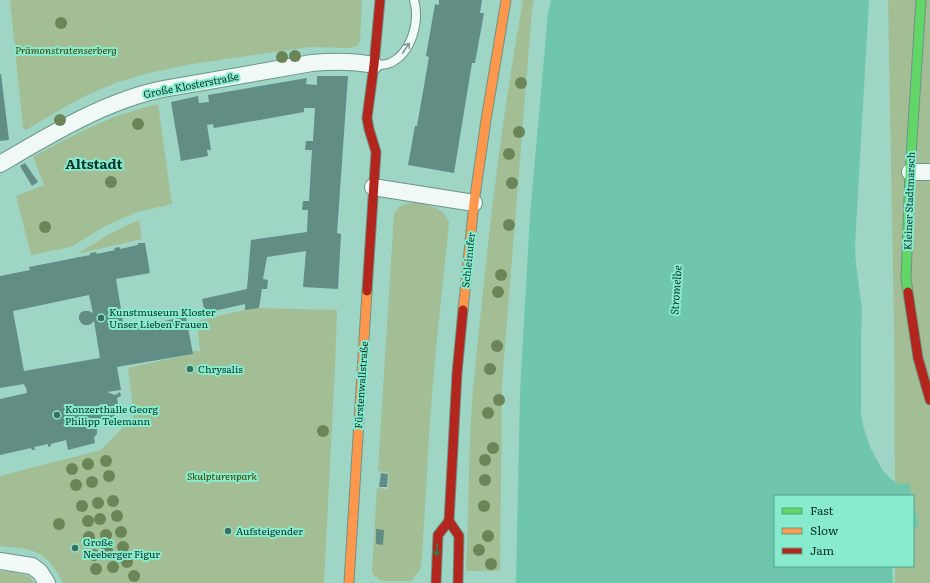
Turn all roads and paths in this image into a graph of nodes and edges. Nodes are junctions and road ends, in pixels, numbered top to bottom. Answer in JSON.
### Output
{"nodes":[{"id":1,"x":380,"y":0,"type":"edge"},
{"id":2,"x":414,"y":0,"type":"edge"},
{"id":3,"x":506,"y":0,"type":"edge"},
{"id":4,"x":921,"y":0,"type":"edge"},
{"id":5,"x":374,"y":65,"type":"junction"},
{"id":6,"x":0,"y":164,"type":"edge"},
{"id":7,"x":910,"y":172,"type":"junction"},
{"id":8,"x":930,"y":172,"type":"edge"},
{"id":9,"x":374,"y":187,"type":"junction"},
{"id":10,"x":474,"y":203,"type":"junction"},
{"id":11,"x":930,"y":400,"type":"edge"},
{"id":12,"x":449,"y":521,"type":"junction"},
{"id":13,"x":0,"y":561,"type":"edge"},
{"id":14,"x":47,"y":583,"type":"edge"},
{"id":15,"x":349,"y":583,"type":"edge"},
{"id":16,"x":436,"y":583,"type":"edge"},
{"id":17,"x":458,"y":583,"type":"edge"}],
"edges":[{"from":1,"to":5,"type":"street","name":"Fürstenwallstraße"},
{"from":5,"to":2,"type":"lane","one_way":true},
{"from":3,"to":10,"type":"street","name":"Schleinufer"},
{"from":4,"to":7,"type":"street","name":"Kleiner Stadtmarsch"},
{"from":5,"to":6,"type":"street","name":"Große Klosterstraße"},
{"from":5,"to":9,"type":"street","name":"Fürstenwallstraße"},
{"from":7,"to":8,"type":"street"},
{"from":7,"to":11,"type":"street","name":"Kleiner Stadtmarsch"},
{"from":9,"to":10,"type":"street"},
{"from":9,"to":15,"type":"street","name":"Fürstenwallstraße"},
{"from":10,"to":12,"type":"street","name":"Schleinufer"},
{"from":12,"to":16,"type":"street","one_way":true},
{"from":12,"to":17,"type":"street"},
{"from":13,"to":14,"type":"street"}]}
